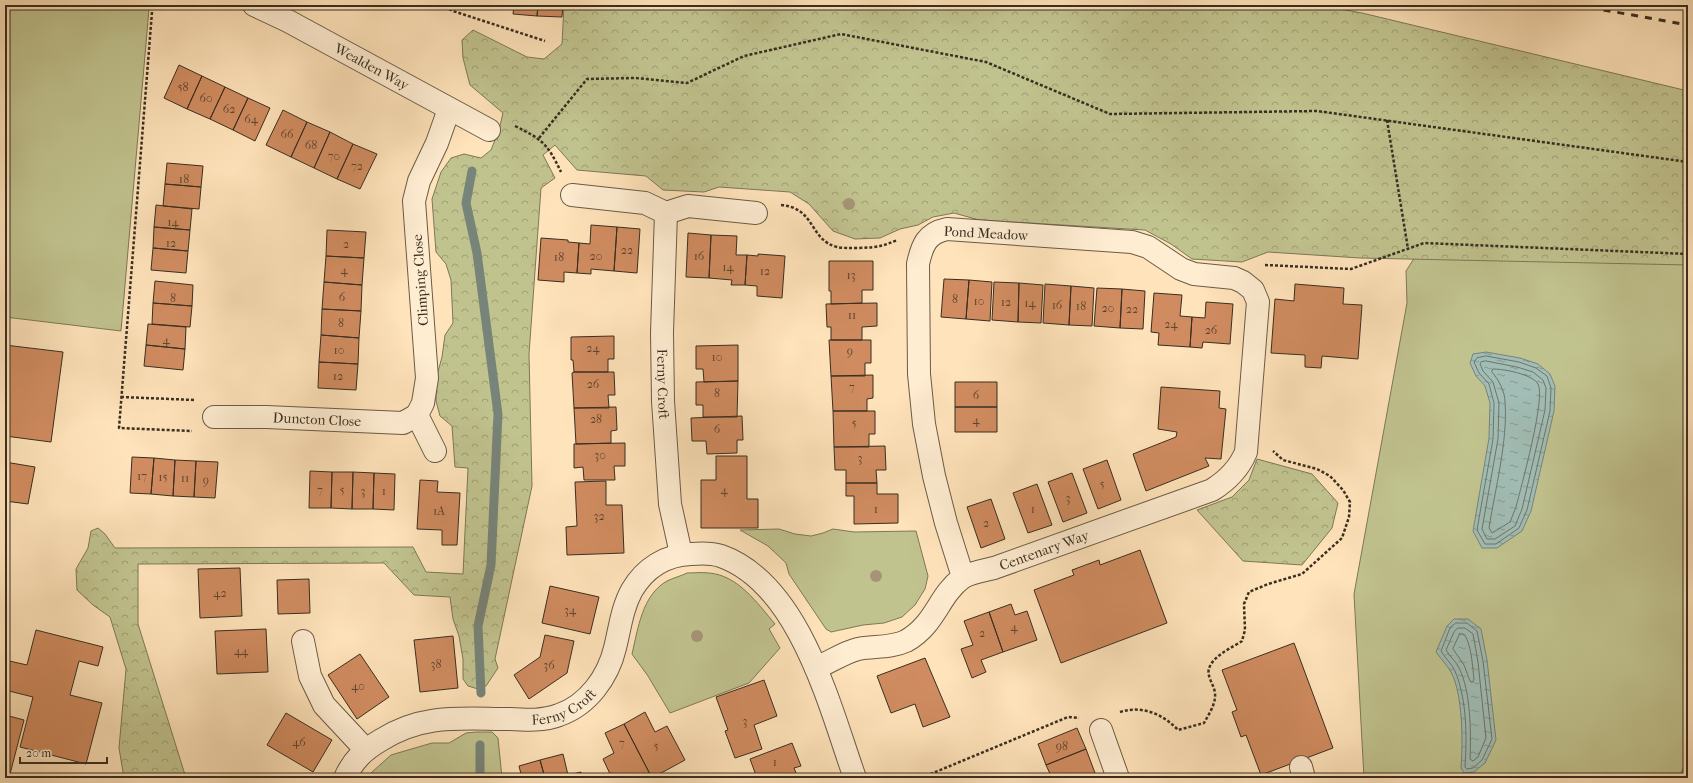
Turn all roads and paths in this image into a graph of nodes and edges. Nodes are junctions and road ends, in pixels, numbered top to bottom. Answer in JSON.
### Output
{"nodes":[{"id":1,"x":254,"y":5,"type":"edge"},
{"id":2,"x":440,"y":5,"type":"edge"},
{"id":3,"x":152,"y":12,"type":"dead end"},
{"id":4,"x":545,"y":41,"type":"dead end"},
{"id":5,"x":449,"y":109,"type":"junction"},
{"id":6,"x":1388,"y":120,"type":"junction"},
{"id":7,"x":499,"y":127,"type":"joint"},
{"id":8,"x":539,"y":138,"type":"junction"},
{"id":9,"x":1688,"y":162,"type":"edge"},
{"id":10,"x":572,"y":195,"type":"joint"},
{"id":11,"x":666,"y":213,"type":"junction"},
{"id":12,"x":756,"y":213,"type":"joint"},
{"id":13,"x":926,"y":242,"type":"junction"},
{"id":14,"x":1408,"y":249,"type":"junction"},
{"id":15,"x":1688,"y":254,"type":"edge"},
{"id":16,"x":1243,"y":282,"type":"junction"},
{"id":17,"x":120,"y":397,"type":"junction"},
{"id":18,"x":417,"y":415,"type":"junction"},
{"id":19,"x":214,"y":417,"type":"junction"},
{"id":20,"x":1249,"y":420,"type":"junction"},
{"id":21,"x":435,"y":451,"type":"dead end"},
{"id":22,"x":681,"y":554,"type":"junction"},
{"id":23,"x":963,"y":577,"type":"junction"},
{"id":24,"x":303,"y":642,"type":"dead end"},
{"id":25,"x":816,"y":668,"type":"junction"},
{"id":26,"x":1118,"y":713,"type":"dead end"},
{"id":27,"x":1082,"y":718,"type":"dead end"},
{"id":28,"x":1101,"y":730,"type":"dead end"},
{"id":29,"x":365,"y":749,"type":"junction"},
{"id":30,"x":345,"y":778,"type":"edge"},
{"id":31,"x":855,"y":778,"type":"edge"},
{"id":32,"x":921,"y":778,"type":"edge"},
{"id":33,"x":1118,"y":778,"type":"edge"}],
"edges":[{"from":1,"to":5,"type":"street","name":"Wealden Way"},
{"from":2,"to":4,"type":"path"},
{"from":3,"to":17,"type":"path"},
{"from":5,"to":7,"type":"street","name":"Wealden Way"},
{"from":5,"to":18,"type":"street","name":"Climping Close"},
{"from":6,"to":8,"type":"path"},
{"from":6,"to":9,"type":"path"},
{"from":6,"to":14,"type":"path"},
{"from":7,"to":8,"type":"path"},
{"from":8,"to":10,"type":"path"},
{"from":10,"to":11,"type":"street"},
{"from":11,"to":12,"type":"street"},
{"from":11,"to":22,"type":"street","name":"Ferny Croft"},
{"from":12,"to":13,"type":"path"},
{"from":13,"to":16,"type":"street","name":"Pond Meadow"},
{"from":13,"to":23,"type":"street","name":"Pond Meadow"},
{"from":14,"to":15,"type":"path"},
{"from":14,"to":16,"type":"path"},
{"from":16,"to":20,"type":"street"},
{"from":17,"to":19,"type":"path"},
{"from":17,"to":19,"type":"path"},
{"from":18,"to":19,"type":"street","name":"Duncton Close"},
{"from":18,"to":21,"type":"street"},
{"from":20,"to":23,"type":"street","name":"Centenary Way"},
{"from":20,"to":26,"type":"path"},
{"from":22,"to":25,"type":"street","name":"Ferny Croft"},
{"from":22,"to":29,"type":"street","name":"Ferny Croft"},
{"from":23,"to":25,"type":"street"},
{"from":24,"to":29,"type":"street"},
{"from":25,"to":31,"type":"street","name":"Ferny Croft"},
{"from":27,"to":32,"type":"path"},
{"from":28,"to":33,"type":"street"},
{"from":29,"to":30,"type":"street","name":"Ferny Croft"}]}
